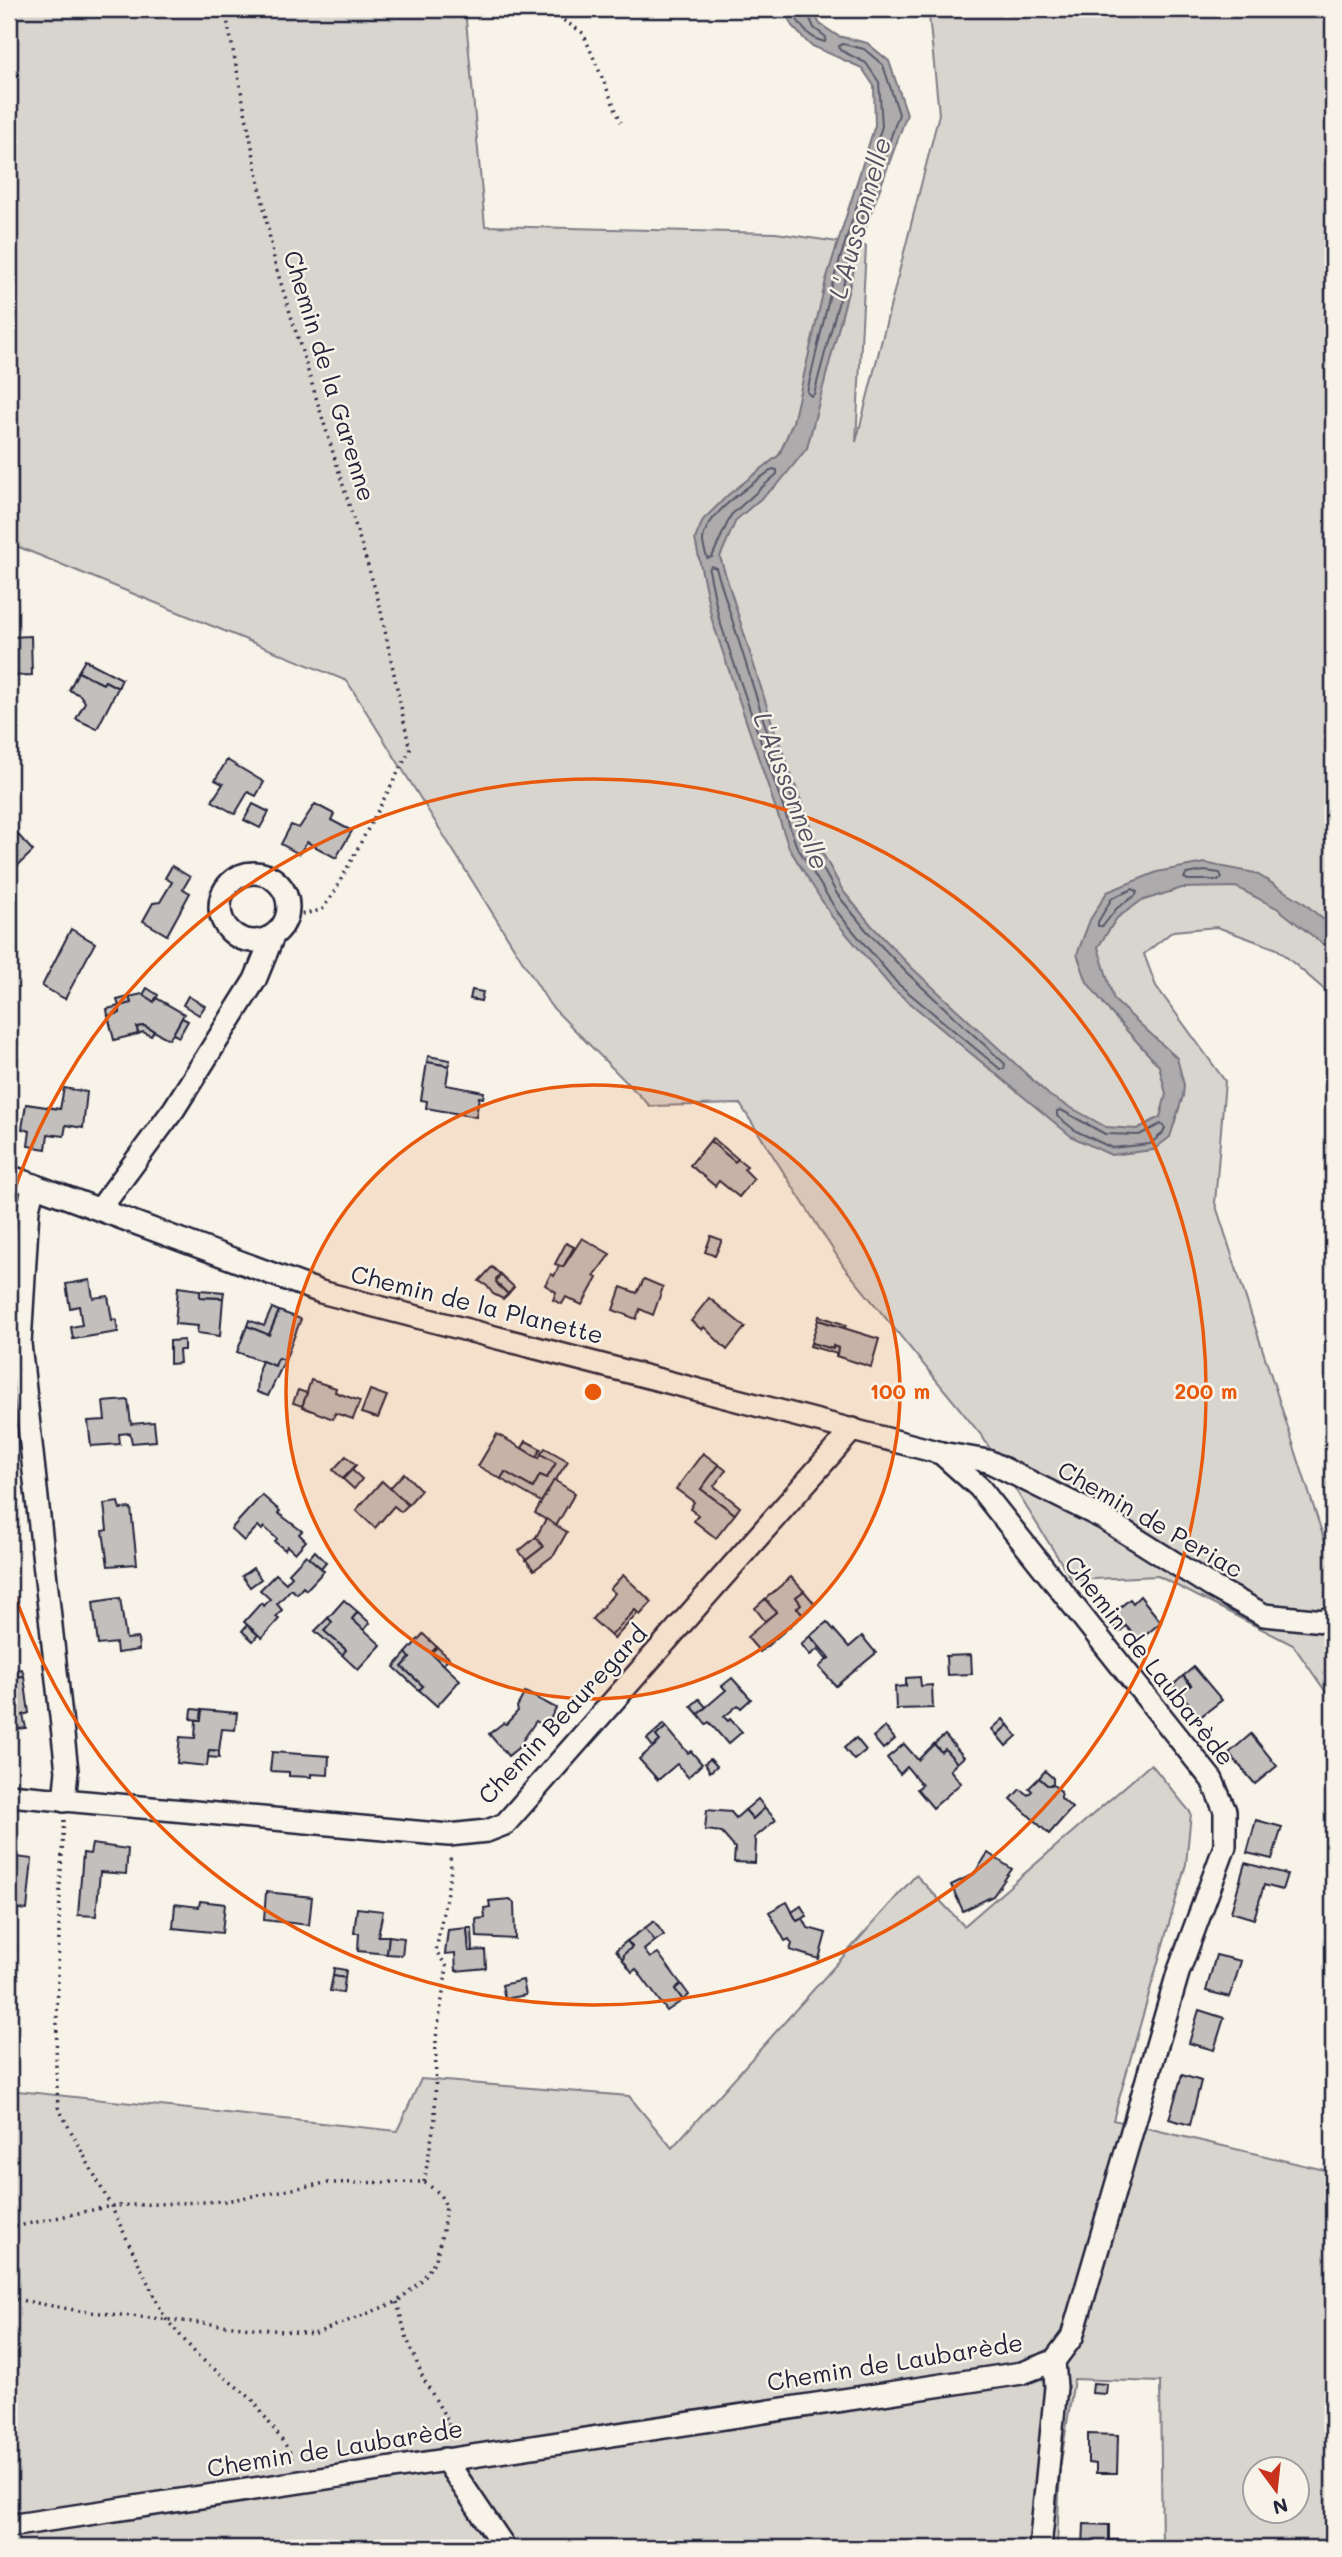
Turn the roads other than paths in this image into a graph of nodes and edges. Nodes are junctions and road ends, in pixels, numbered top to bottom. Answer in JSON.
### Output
{"nodes":[{"id":1,"x":273,"y":936,"type":"junction"},
{"id":2,"x":9,"y":1176,"type":"edge"},
{"id":3,"x":34,"y":1185,"type":"junction"},
{"id":4,"x":100,"y":1209,"type":"junction"},
{"id":5,"x":853,"y":1429,"type":"junction"},
{"id":6,"x":941,"y":1453,"type":"junction"},
{"id":7,"x":1333,"y":1615,"type":"edge"},
{"id":8,"x":9,"y":1795,"type":"edge"},
{"id":9,"x":64,"y":1801,"type":"junction"},
{"id":10,"x":1054,"y":2361,"type":"junction"},
{"id":11,"x":445,"y":2459,"type":"junction"},
{"id":12,"x":9,"y":2526,"type":"edge"},
{"id":13,"x":505,"y":2548,"type":"edge"},
{"id":14,"x":1040,"y":2548,"type":"edge"}],
"edges":[{"from":1,"to":1,"type":"street"},
{"from":1,"to":4,"type":"street"},
{"from":2,"to":3,"type":"street","name":"Chemin de la Planette"},
{"from":3,"to":4,"type":"street","name":"Chemin de la Planette"},
{"from":3,"to":9,"type":"street"},
{"from":4,"to":5,"type":"street","name":"Chemin de la Planette"},
{"from":5,"to":6,"type":"street","name":"Chemin de la Planette"},
{"from":5,"to":9,"type":"street","name":"Chemin Beauregard"},
{"from":6,"to":7,"type":"street","name":"Chemin de Periac"},
{"from":6,"to":10,"type":"street","name":"Chemin de Laubarède"},
{"from":8,"to":9,"type":"street","name":"Chemin Beauregard"},
{"from":10,"to":11,"type":"street","name":"Chemin de Laubarède"},
{"from":10,"to":14,"type":"street"},
{"from":11,"to":12,"type":"street","name":"Chemin de Laubarède"},
{"from":11,"to":13,"type":"street"}]}
